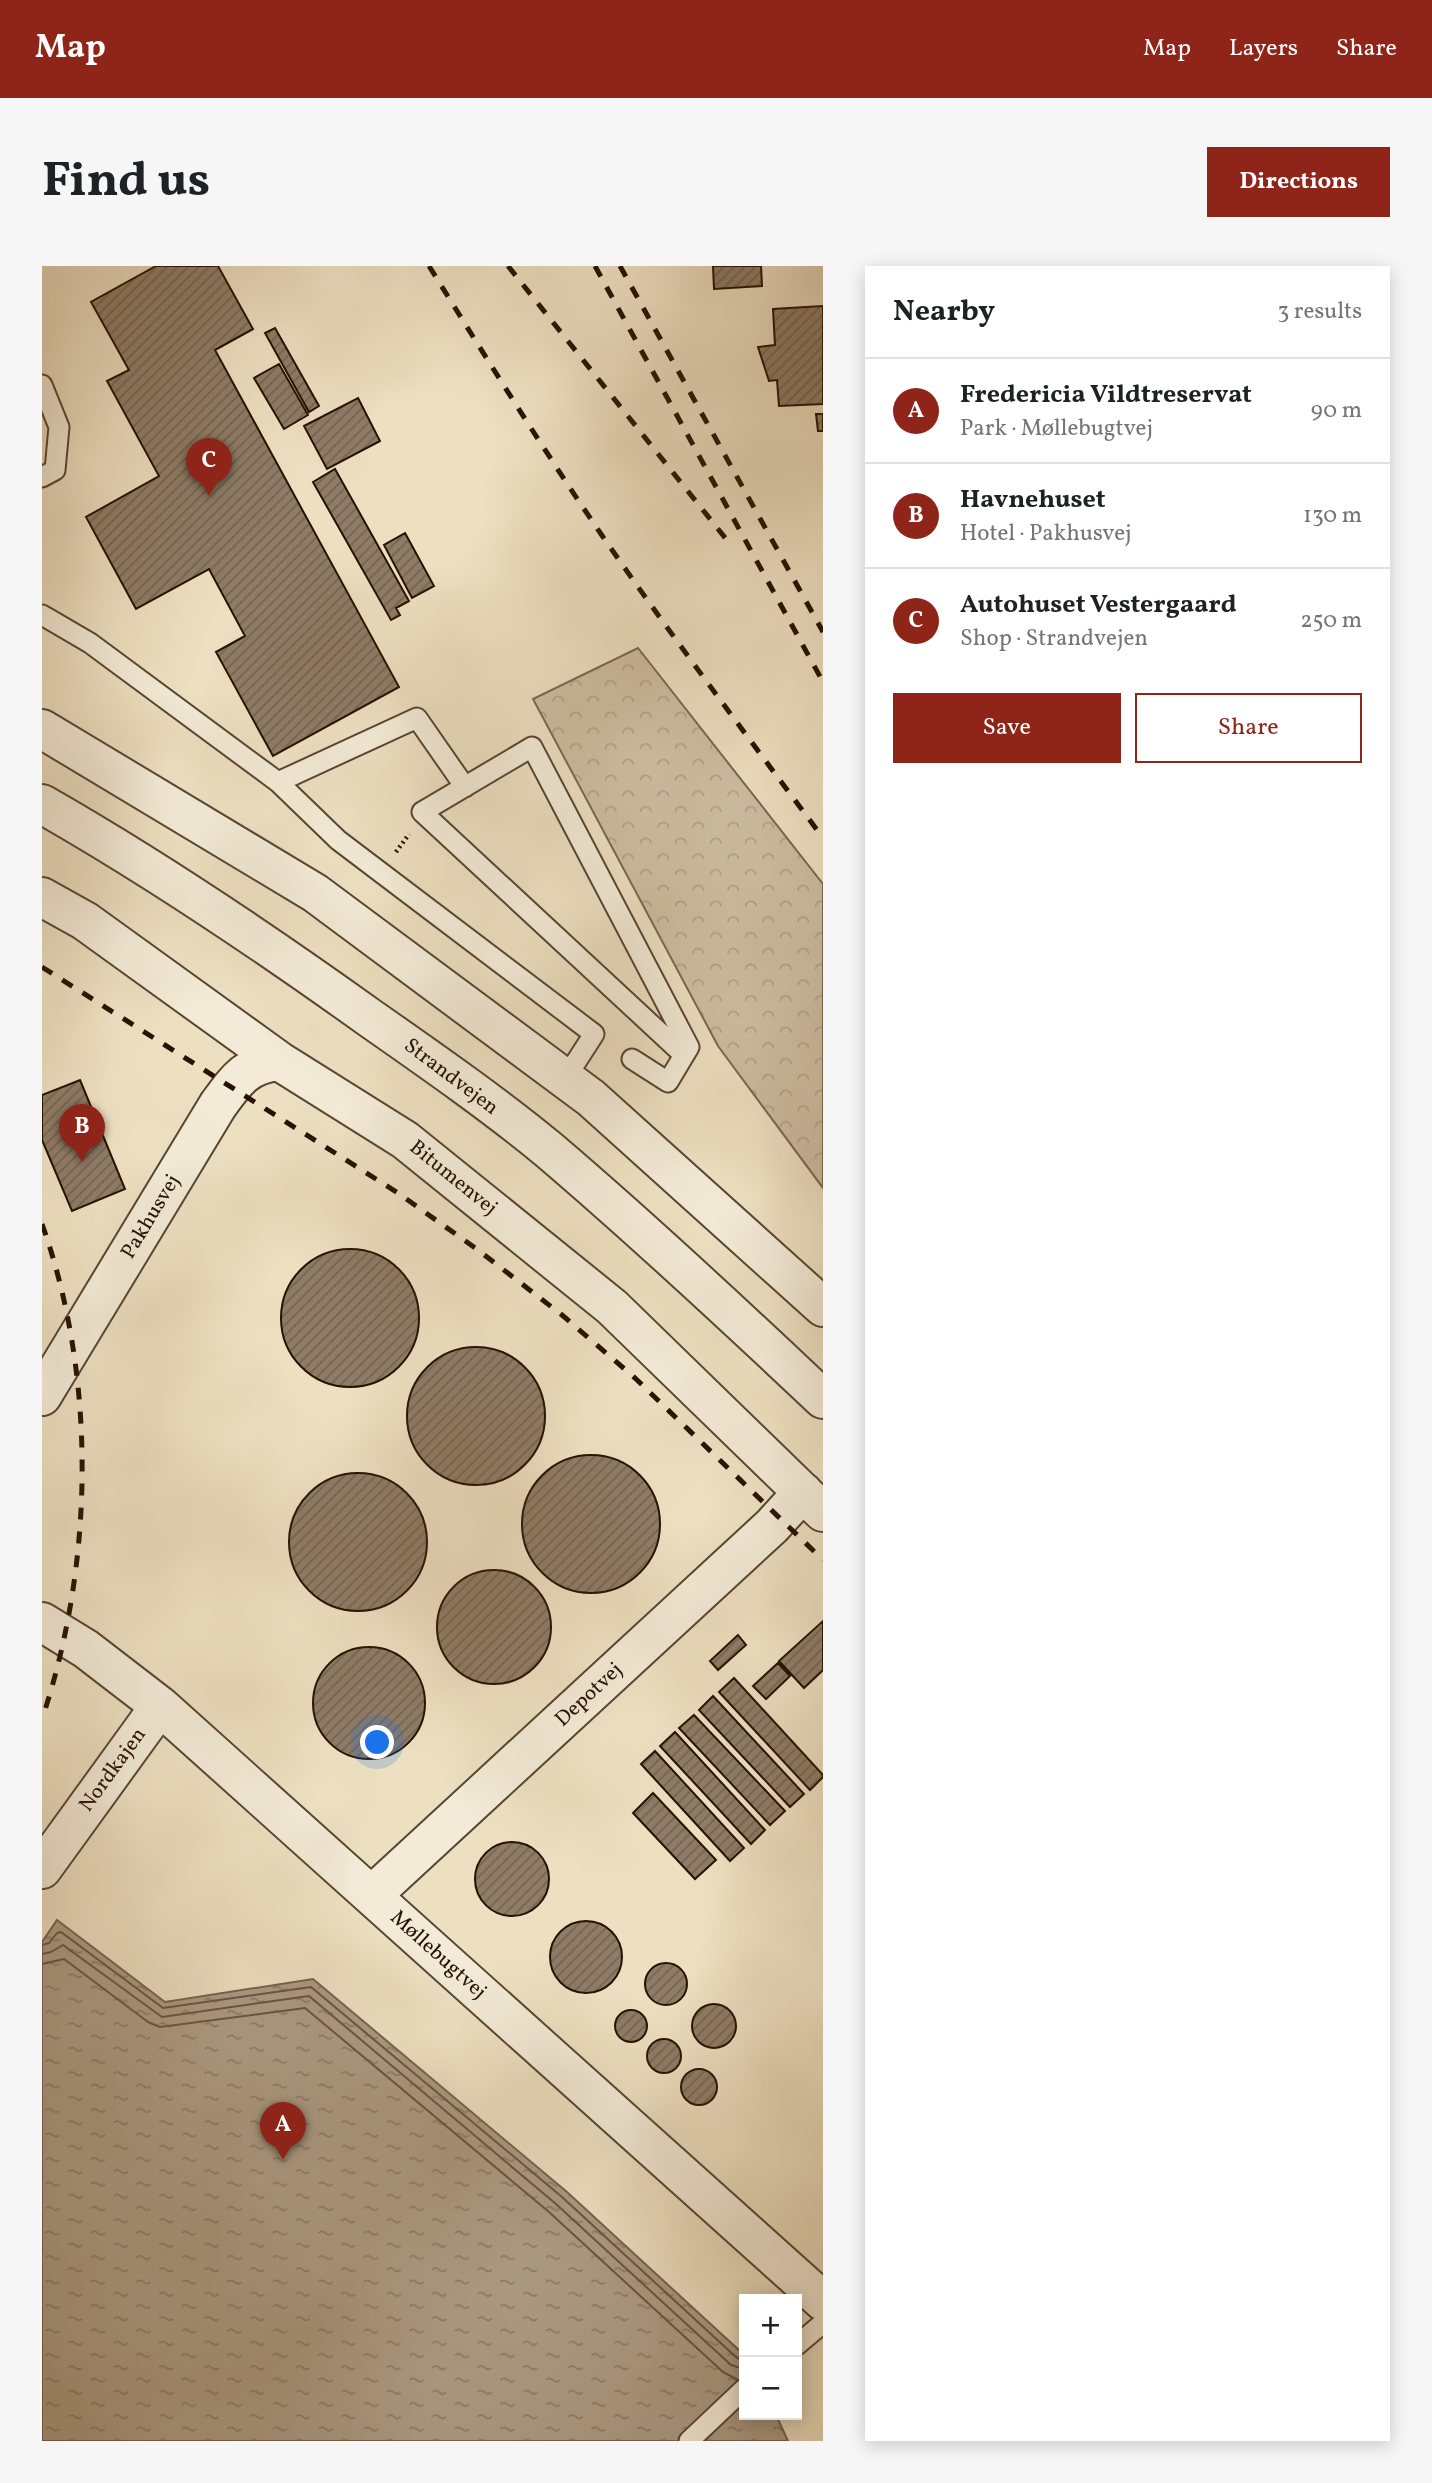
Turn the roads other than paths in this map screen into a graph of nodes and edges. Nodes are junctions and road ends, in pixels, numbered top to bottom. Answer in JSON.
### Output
{"nodes":[{"id":1,"x":42,"y":385,"type":"edge"},
{"id":2,"x":42,"y":477,"type":"edge"},
{"id":3,"x":42,"y":615,"type":"edge"},
{"id":4,"x":42,"y":729,"type":"edge"},
{"id":5,"x":278,"y":782,"type":"junction"},
{"id":6,"x":465,"y":787,"type":"junction"},
{"id":7,"x":42,"y":804,"type":"edge"},
{"id":8,"x":42,"y":897,"type":"edge"},
{"id":9,"x":684,"y":1055,"type":"junction"},
{"id":10,"x":632,"y":1059,"type":"dead end"},
{"id":11,"x":279,"y":1061,"type":"junction"},
{"id":12,"x":565,"y":1079,"type":"junction"},
{"id":13,"x":823,"y":1307,"type":"edge"},
{"id":14,"x":42,"y":1396,"type":"edge"},
{"id":15,"x":823,"y":1399,"type":"edge"},
{"id":16,"x":813,"y":1502,"type":"edge"},
{"id":17,"x":42,"y":1622,"type":"edge"},
{"id":18,"x":160,"y":1706,"type":"junction"},
{"id":19,"x":42,"y":1869,"type":"edge"},
{"id":20,"x":372,"y":1895,"type":"junction"},
{"id":21,"x":823,"y":2301,"type":"edge"},
{"id":22,"x":823,"y":2323,"type":"edge"},
{"id":23,"x":802,"y":2341,"type":"edge"},
{"id":24,"x":739,"y":2394,"type":"edge"},
{"id":25,"x":689,"y":2441,"type":"edge"}],
"edges":[{"from":1,"to":2,"type":"lane"},
{"from":3,"to":5,"type":"lane"},
{"from":4,"to":12,"type":"street"},
{"from":5,"to":6,"type":"lane"},
{"from":5,"to":12,"type":"lane"},
{"from":6,"to":9,"type":"lane"},
{"from":6,"to":9,"type":"lane"},
{"from":7,"to":15,"type":"street","name":"Strandvejen"},
{"from":8,"to":11,"type":"street","name":"Bitumenvej"},
{"from":9,"to":10,"type":"lane"},
{"from":11,"to":14,"type":"street","name":"Pakhusvej"},
{"from":11,"to":16,"type":"street","name":"Bitumenvej"},
{"from":12,"to":13,"type":"street"},
{"from":16,"to":20,"type":"street","name":"Depotvej"},
{"from":17,"to":18,"type":"street","name":"Møllebugtvej"},
{"from":18,"to":19,"type":"street","name":"Nordkajen"},
{"from":18,"to":20,"type":"street","name":"Møllebugtvej"},
{"from":20,"to":21,"type":"street","name":"Møllebugtvej"},
{"from":22,"to":23,"type":"lane"},
{"from":24,"to":25,"type":"lane"}]}
